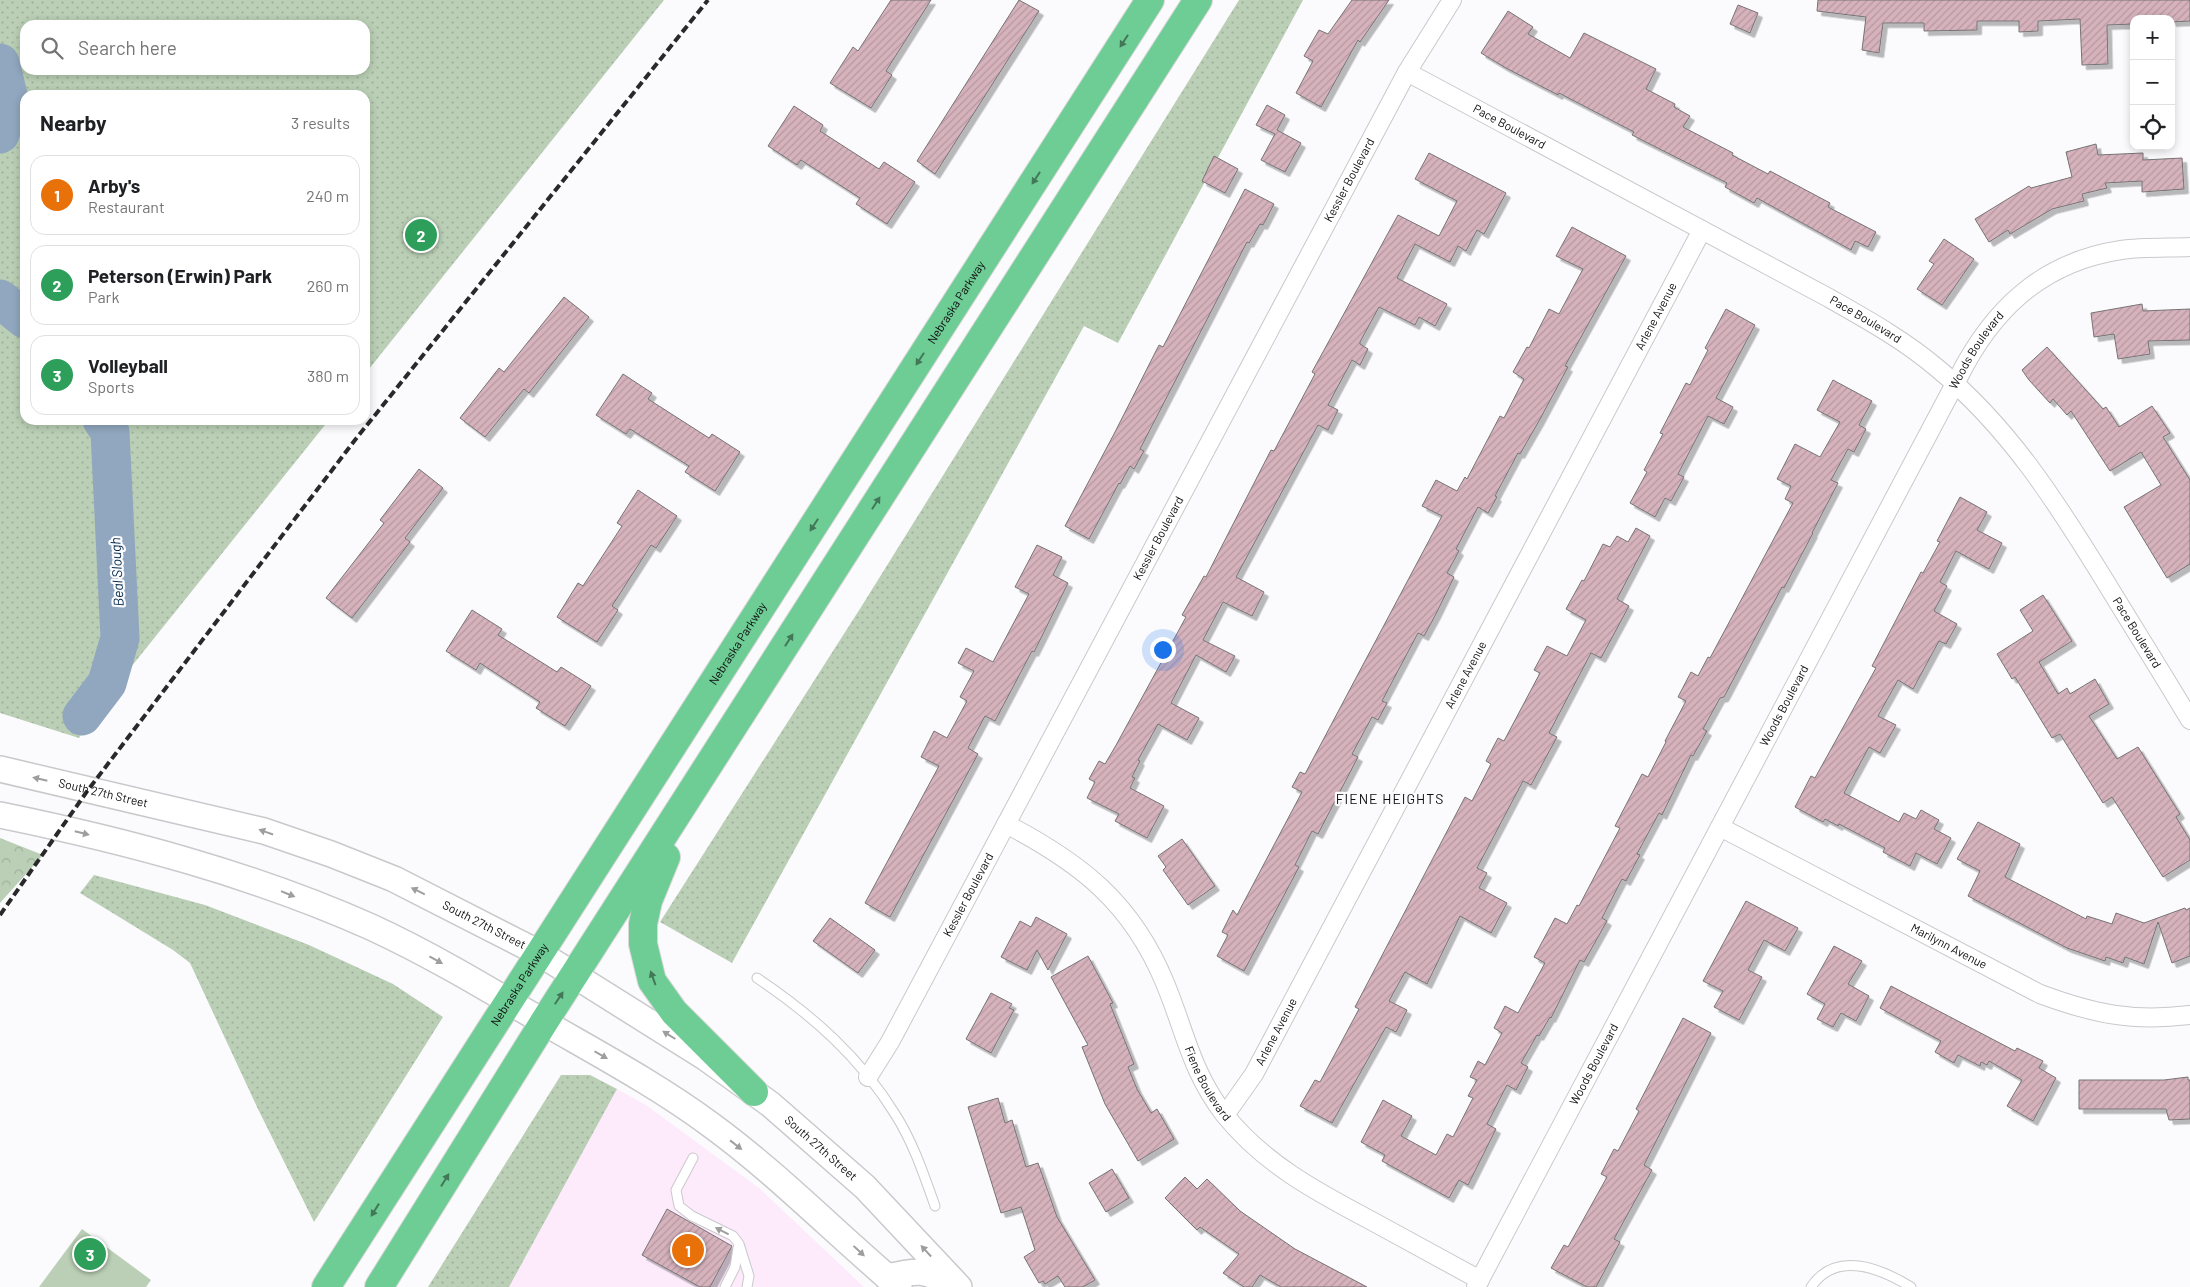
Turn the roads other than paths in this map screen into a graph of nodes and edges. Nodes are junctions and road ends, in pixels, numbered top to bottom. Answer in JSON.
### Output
{"nodes":[{"id":1,"x":1150,"y":0,"type":"edge"},
{"id":2,"x":1198,"y":0,"type":"edge"},
{"id":3,"x":1452,"y":0,"type":"edge"},
{"id":4,"x":1406,"y":72,"type":"junction"},
{"id":5,"x":1702,"y":230,"type":"junction"},
{"id":6,"x":2190,"y":247,"type":"edge"},
{"id":7,"x":1955,"y":383,"type":"junction"},
{"id":8,"x":765,"y":676,"type":"junction"},
{"id":9,"x":2190,"y":720,"type":"edge"},
{"id":10,"x":0,"y":769,"type":"edge"},
{"id":11,"x":0,"y":815,"type":"edge"},
{"id":12,"x":1006,"y":824,"type":"junction"},
{"id":13,"x":1720,"y":827,"type":"junction"},
{"id":14,"x":539,"y":953,"type":"junction"},
{"id":15,"x":574,"y":976,"type":"junction"},
{"id":16,"x":757,"y":978,"type":"dead end"},
{"id":17,"x":509,"y":1002,"type":"junction"},
{"id":18,"x":2190,"y":1015,"type":"edge"},
{"id":19,"x":544,"y":1022,"type":"junction"},
{"id":20,"x":868,"y":1077,"type":"junction"},
{"id":21,"x":754,"y":1092,"type":"junction"},
{"id":22,"x":1225,"y":1115,"type":"junction"},
{"id":23,"x":693,"y":1158,"type":"dead end"},
{"id":24,"x":935,"y":1206,"type":"dead end"},
{"id":25,"x":739,"y":1244,"type":"junction"},
{"id":26,"x":893,"y":1282,"type":"edge"},
{"id":27,"x":1478,"y":1283,"type":"edge"},
{"id":28,"x":326,"y":1287,"type":"edge"},
{"id":29,"x":379,"y":1287,"type":"edge"},
{"id":30,"x":725,"y":1287,"type":"edge"},
{"id":31,"x":747,"y":1287,"type":"edge"},
{"id":32,"x":958,"y":1287,"type":"edge"},
{"id":33,"x":1811,"y":1287,"type":"edge"},
{"id":34,"x":1911,"y":1287,"type":"edge"}],
"edges":[{"from":1,"to":14,"type":"main road","name":"Nebraska Parkway","one_way":true},
{"from":8,"to":2,"type":"main road","one_way":true},
{"from":3,"to":4,"type":"street","name":"Kessler Boulevard"},
{"from":4,"to":5,"type":"street","name":"Pace Boulevard"},
{"from":4,"to":12,"type":"street","name":"Kessler Boulevard"},
{"from":5,"to":7,"type":"street","name":"Pace Boulevard"},
{"from":5,"to":22,"type":"street","name":"Arlene Avenue"},
{"from":6,"to":7,"type":"street","name":"Woods Boulevard"},
{"from":7,"to":9,"type":"street","name":"Pace Boulevard"},
{"from":7,"to":13,"type":"street","name":"Woods Boulevard"},
{"from":8,"to":15,"type":"main road"},
{"from":21,"to":8,"type":"main road","one_way":true},
{"from":14,"to":10,"type":"main road","name":"South 27th Street","one_way":true},
{"from":11,"to":17,"type":"main road","one_way":true},
{"from":12,"to":20,"type":"street","name":"Kessler Boulevard"},
{"from":12,"to":22,"type":"street","name":"Fiene Boulevard"},
{"from":13,"to":18,"type":"street","name":"Marilynn Avenue"},
{"from":13,"to":27,"type":"street","name":"Woods Boulevard"},
{"from":14,"to":15,"type":"main road","name":"South 27th Street"},
{"from":14,"to":17,"type":"main road","name":"Nebraska Parkway"},
{"from":19,"to":15,"type":"main road","one_way":true},
{"from":21,"to":15,"type":"main road","name":"South 27th Street","one_way":true},
{"from":16,"to":20,"type":"lane"},
{"from":17,"to":19,"type":"main road"},
{"from":17,"to":28,"type":"main road","name":"Nebraska Parkway","one_way":true},
{"from":19,"to":26,"type":"main road","one_way":true},
{"from":29,"to":19,"type":"main road","one_way":true},
{"from":20,"to":24,"type":"lane"},
{"from":32,"to":21,"type":"main road","name":"South 27th Street","one_way":true},
{"from":22,"to":27,"type":"street","name":"Fiene Boulevard"},
{"from":25,"to":23,"type":"lane","one_way":true},
{"from":25,"to":30,"type":"lane"},
{"from":25,"to":31,"type":"lane"},
{"from":26,"to":32,"type":"main road"},
{"from":33,"to":34,"type":"lane"}]}
